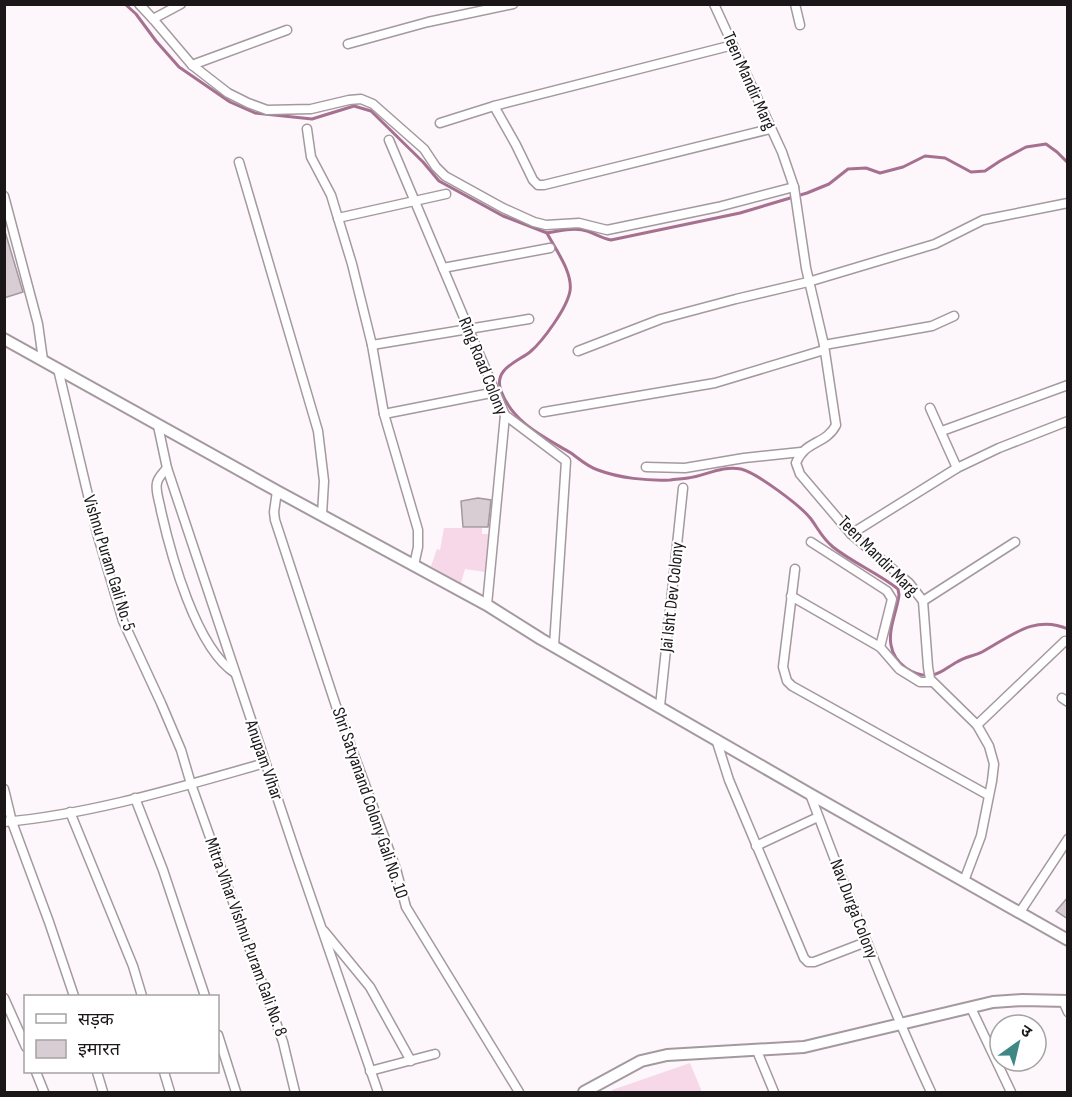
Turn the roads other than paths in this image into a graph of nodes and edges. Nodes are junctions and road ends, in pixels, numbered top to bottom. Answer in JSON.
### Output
{"nodes":[{"id":1,"x":139,"y":4,"type":"edge"},
{"id":2,"x":513,"y":4,"type":"edge"},
{"id":3,"x":714,"y":4,"type":"edge"},
{"id":4,"x":795,"y":4,"type":"edge"},
{"id":5,"x":177,"y":6,"type":"edge"},
{"id":6,"x":153,"y":19,"type":"junction"},
{"id":7,"x":800,"y":25,"type":"dead end"},
{"id":8,"x":287,"y":30,"type":"dead end"},
{"id":9,"x":348,"y":44,"type":"dead end"},
{"id":10,"x":733,"y":45,"type":"junction"},
{"id":11,"x":192,"y":65,"type":"junction"},
{"id":12,"x":494,"y":106,"type":"junction"},
{"id":13,"x":440,"y":123,"type":"dead end"},
{"id":14,"x":307,"y":129,"type":"dead end"},
{"id":15,"x":770,"y":129,"type":"junction"},
{"id":16,"x":389,"y":140,"type":"dead end"},
{"id":17,"x":239,"y":162,"type":"dead end"},
{"id":18,"x":795,"y":193,"type":"junction"},
{"id":19,"x":446,"y":194,"type":"dead end"},
{"id":20,"x":4,"y":196,"type":"edge"},
{"id":21,"x":414,"y":202,"type":"junction"},
{"id":22,"x":1068,"y":203,"type":"edge"},
{"id":23,"x":338,"y":218,"type":"junction"},
{"id":24,"x":550,"y":248,"type":"dead end"},
{"id":25,"x":443,"y":268,"type":"junction"},
{"id":26,"x":808,"y":282,"type":"junction"},
{"id":27,"x":954,"y":316,"type":"dead end"},
{"id":28,"x":529,"y":319,"type":"dead end"},
{"id":29,"x":470,"y":330,"type":"junction"},
{"id":30,"x":4,"y":339,"type":"edge"},
{"id":31,"x":372,"y":345,"type":"junction"},
{"id":32,"x":824,"y":347,"type":"junction"},
{"id":33,"x":578,"y":351,"type":"dead end"},
{"id":34,"x":43,"y":360,"type":"junction"},
{"id":35,"x":58,"y":369,"type":"junction"},
{"id":36,"x":1068,"y":385,"type":"edge"},
{"id":37,"x":496,"y":392,"type":"junction"},
{"id":38,"x":930,"y":408,"type":"dead end"},
{"id":39,"x":544,"y":412,"type":"dead end"},
{"id":40,"x":384,"y":414,"type":"junction"},
{"id":41,"x":505,"y":415,"type":"junction"},
{"id":42,"x":1068,"y":421,"type":"edge"},
{"id":43,"x":158,"y":426,"type":"junction"},
{"id":44,"x":942,"y":431,"type":"junction"},
{"id":45,"x":801,"y":452,"type":"junction"},
{"id":46,"x":646,"y":467,"type":"dead end"},
{"id":47,"x":167,"y":468,"type":"junction"},
{"id":48,"x":957,"y":468,"type":"junction"},
{"id":49,"x":683,"y":488,"type":"dead end"},
{"id":50,"x":277,"y":491,"type":"junction"},
{"id":51,"x":322,"y":515,"type":"junction"},
{"id":52,"x":851,"y":534,"type":"junction"},
{"id":53,"x":811,"y":542,"type":"dead end"},
{"id":54,"x":1015,"y":542,"type":"dead end"},
{"id":55,"x":414,"y":565,"type":"junction"},
{"id":56,"x":795,"y":569,"type":"dead end"},
{"id":57,"x":791,"y":597,"type":"junction"},
{"id":58,"x":923,"y":601,"type":"junction"},
{"id":59,"x":487,"y":605,"type":"junction"},
{"id":60,"x":1065,"y":641,"type":"dead end"},
{"id":61,"x":554,"y":646,"type":"junction"},
{"id":62,"x":880,"y":647,"type":"junction"},
{"id":63,"x":235,"y":673,"type":"junction"},
{"id":64,"x":931,"y":681,"type":"junction"},
{"id":65,"x":660,"y":706,"type":"junction"},
{"id":66,"x":977,"y":725,"type":"junction"},
{"id":67,"x":716,"y":739,"type":"junction"},
{"id":68,"x":265,"y":763,"type":"junction"},
{"id":69,"x":191,"y":784,"type":"junction"},
{"id":70,"x":4,"y":789,"type":"edge"},
{"id":71,"x":810,"y":794,"type":"junction"},
{"id":72,"x":988,"y":795,"type":"junction"},
{"id":73,"x":135,"y":798,"type":"junction"},
{"id":74,"x":70,"y":812,"type":"junction"},
{"id":75,"x":818,"y":817,"type":"junction"},
{"id":76,"x":8,"y":822,"type":"edge"},
{"id":77,"x":1068,"y":839,"type":"edge"},
{"id":78,"x":756,"y":846,"type":"junction"},
{"id":79,"x":964,"y":881,"type":"junction"},
{"id":80,"x":1020,"y":912,"type":"junction"},
{"id":81,"x":322,"y":929,"type":"junction"},
{"id":82,"x":1068,"y":940,"type":"edge"},
{"id":83,"x":866,"y":942,"type":"junction"},
{"id":84,"x":74,"y":995,"type":"edge"},
{"id":85,"x":142,"y":995,"type":"edge"},
{"id":86,"x":205,"y":995,"type":"edge"},
{"id":87,"x":4,"y":998,"type":"edge"},
{"id":88,"x":1065,"y":1001,"type":"edge"},
{"id":89,"x":971,"y":1008,"type":"junction"},
{"id":90,"x":1068,"y":1012,"type":"edge"},
{"id":91,"x":899,"y":1024,"type":"junction"},
{"id":92,"x":219,"y":1038,"type":"edge"},
{"id":93,"x":24,"y":1043,"type":"edge"},
{"id":94,"x":757,"y":1051,"type":"junction"},
{"id":95,"x":435,"y":1054,"type":"dead end"},
{"id":96,"x":411,"y":1061,"type":"junction"},
{"id":97,"x":370,"y":1071,"type":"junction"},
{"id":98,"x":37,"y":1073,"type":"edge"},
{"id":99,"x":98,"y":1073,"type":"edge"},
{"id":100,"x":165,"y":1073,"type":"edge"},
{"id":101,"x":44,"y":1092,"type":"edge"},
{"id":102,"x":103,"y":1092,"type":"edge"},
{"id":103,"x":170,"y":1092,"type":"edge"},
{"id":104,"x":236,"y":1092,"type":"edge"},
{"id":105,"x":295,"y":1092,"type":"edge"},
{"id":106,"x":378,"y":1092,"type":"edge"},
{"id":107,"x":519,"y":1092,"type":"edge"},
{"id":108,"x":585,"y":1092,"type":"edge"},
{"id":109,"x":774,"y":1092,"type":"edge"},
{"id":110,"x":931,"y":1092,"type":"edge"},
{"id":111,"x":1011,"y":1092,"type":"edge"}],
"edges":[{"from":1,"to":6,"type":"street"},
{"from":2,"to":9,"type":"street"},
{"from":3,"to":10,"type":"street","name":"Teen Mandir Marg"},
{"from":4,"to":7,"type":"street"},
{"from":5,"to":6,"type":"street"},
{"from":6,"to":11,"type":"street"},
{"from":8,"to":11,"type":"street"},
{"from":10,"to":12,"type":"street"},
{"from":10,"to":15,"type":"street","name":"Teen Mandir Marg"},
{"from":11,"to":18,"type":"street"},
{"from":12,"to":13,"type":"street"},
{"from":12,"to":15,"type":"street"},
{"from":14,"to":23,"type":"street"},
{"from":15,"to":18,"type":"street","name":"Teen Mandir Marg"},
{"from":16,"to":21,"type":"street","name":"Ring Road Colony"},
{"from":17,"to":51,"type":"street"},
{"from":18,"to":26,"type":"street","name":"Teen Mandir Marg"},
{"from":19,"to":21,"type":"street"},
{"from":20,"to":34,"type":"street"},
{"from":21,"to":23,"type":"street"},
{"from":21,"to":25,"type":"street","name":"Ring Road Colony"},
{"from":22,"to":26,"type":"street"},
{"from":23,"to":31,"type":"street"},
{"from":24,"to":25,"type":"street"},
{"from":25,"to":29,"type":"street","name":"Ring Road Colony"},
{"from":26,"to":32,"type":"street","name":"Teen Mandir Marg"},
{"from":26,"to":33,"type":"street"},
{"from":27,"to":32,"type":"street"},
{"from":28,"to":29,"type":"street"},
{"from":29,"to":31,"type":"street"},
{"from":29,"to":37,"type":"street","name":"Ring Road Colony"},
{"from":30,"to":34,"type":"street"},
{"from":31,"to":40,"type":"street"},
{"from":32,"to":39,"type":"street"},
{"from":32,"to":45,"type":"street","name":"Teen Mandir Marg"},
{"from":34,"to":35,"type":"street"},
{"from":35,"to":43,"type":"street"},
{"from":35,"to":69,"type":"street","name":"Vishnu Puram Gali No. 5"},
{"from":36,"to":44,"type":"street"},
{"from":37,"to":40,"type":"street"},
{"from":37,"to":41,"type":"street","name":"Ring Road Colony"},
{"from":38,"to":44,"type":"street"},
{"from":40,"to":55,"type":"street"},
{"from":41,"to":59,"type":"street","name":"Ring Road Colony"},
{"from":41,"to":61,"type":"street"},
{"from":42,"to":48,"type":"street"},
{"from":43,"to":47,"type":"street","name":"Anupam Vihar"},
{"from":43,"to":50,"type":"street"},
{"from":44,"to":48,"type":"street"},
{"from":45,"to":46,"type":"street"},
{"from":45,"to":52,"type":"street","name":"Teen Mandir Marg"},
{"from":47,"to":63,"type":"street","name":"Anupam Vihar"},
{"from":47,"to":63,"type":"street"},
{"from":48,"to":52,"type":"street"},
{"from":49,"to":65,"type":"street","name":"Jai Isht Dev Colony"},
{"from":50,"to":51,"type":"street"},
{"from":50,"to":107,"type":"street","name":"Shri Satyanand Colony Gali No. 10"},
{"from":51,"to":55,"type":"street"},
{"from":52,"to":58,"type":"street","name":"Teen Mandir Marg"},
{"from":53,"to":62,"type":"street"},
{"from":54,"to":58,"type":"street"},
{"from":55,"to":59,"type":"street"},
{"from":56,"to":57,"type":"street"},
{"from":57,"to":62,"type":"street"},
{"from":57,"to":72,"type":"street"},
{"from":58,"to":64,"type":"street","name":"Teen Mandir Marg"},
{"from":59,"to":61,"type":"street"},
{"from":60,"to":66,"type":"street"},
{"from":61,"to":65,"type":"street"},
{"from":62,"to":64,"type":"street"},
{"from":63,"to":68,"type":"street","name":"Anupam Vihar"},
{"from":64,"to":66,"type":"street"},
{"from":65,"to":67,"type":"street"},
{"from":66,"to":72,"type":"street"},
{"from":67,"to":71,"type":"street"},
{"from":67,"to":78,"type":"street"},
{"from":68,"to":69,"type":"street"},
{"from":68,"to":81,"type":"street","name":"Anupam Vihar"},
{"from":69,"to":73,"type":"street"},
{"from":69,"to":105,"type":"street","name":"Mitra Vihar Vishnu Puram Gali No. 8"},
{"from":70,"to":76,"type":"street"},
{"from":71,"to":75,"type":"street","name":"Nav Durga Colony"},
{"from":71,"to":79,"type":"street"},
{"from":72,"to":79,"type":"street"},
{"from":73,"to":74,"type":"street"},
{"from":73,"to":86,"type":"street"},
{"from":74,"to":76,"type":"street"},
{"from":74,"to":85,"type":"street"},
{"from":75,"to":78,"type":"street"},
{"from":75,"to":83,"type":"street","name":"Nav Durga Colony"},
{"from":76,"to":84,"type":"street"},
{"from":77,"to":80,"type":"street"},
{"from":78,"to":83,"type":"street"},
{"from":79,"to":80,"type":"street"},
{"from":80,"to":82,"type":"street"},
{"from":81,"to":96,"type":"street"},
{"from":81,"to":97,"type":"street","name":"Anupam Vihar"},
{"from":83,"to":91,"type":"street","name":"Nav Durga Colony"},
{"from":87,"to":93,"type":"street"},
{"from":88,"to":89,"type":"street"},
{"from":88,"to":90,"type":"street"},
{"from":89,"to":91,"type":"street"},
{"from":89,"to":111,"type":"street"},
{"from":91,"to":94,"type":"street"},
{"from":91,"to":110,"type":"street","name":"Nav Durga Colony"},
{"from":92,"to":104,"type":"street"},
{"from":94,"to":108,"type":"street"},
{"from":94,"to":109,"type":"street"},
{"from":95,"to":96,"type":"street"},
{"from":96,"to":97,"type":"street"},
{"from":97,"to":106,"type":"street","name":"Anupam Vihar"},
{"from":98,"to":101,"type":"street"},
{"from":99,"to":102,"type":"street"},
{"from":100,"to":103,"type":"street"}]}
